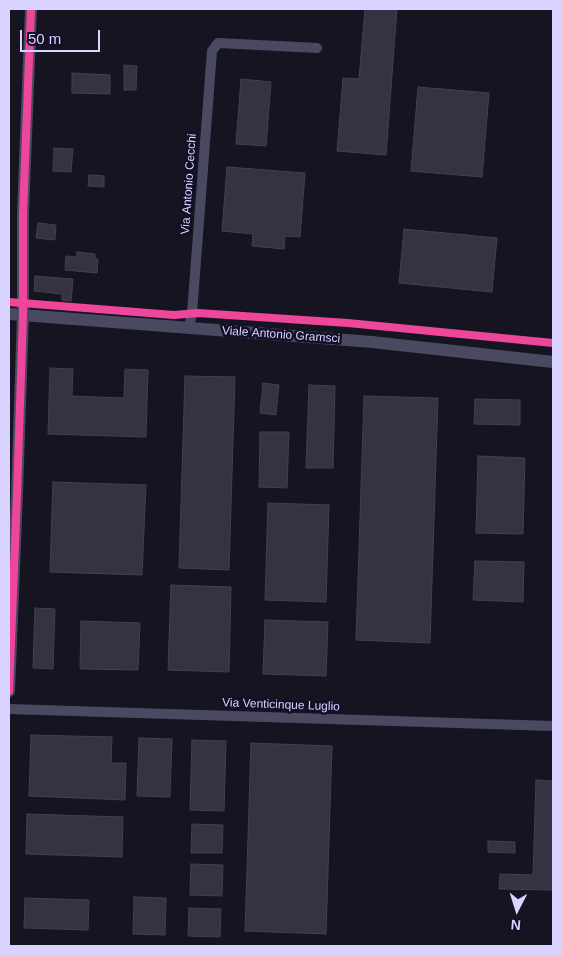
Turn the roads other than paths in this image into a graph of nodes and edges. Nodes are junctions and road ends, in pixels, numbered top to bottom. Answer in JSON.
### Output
{"nodes":[{"id":1,"x":31,"y":9,"type":"edge"},
{"id":2,"x":317,"y":48,"type":"dead end"},
{"id":3,"x":9,"y":314,"type":"edge"},
{"id":4,"x":23,"y":314,"type":"junction"},
{"id":5,"x":189,"y":328,"type":"junction"},
{"id":6,"x":553,"y":362,"type":"edge"},
{"id":7,"x":9,"y":691,"type":"edge"},
{"id":8,"x":9,"y":709,"type":"edge"},
{"id":9,"x":553,"y":726,"type":"edge"}],
"edges":[{"from":1,"to":4,"type":"street"},
{"from":2,"to":5,"type":"street","name":"Via Antonio Cecchi"},
{"from":3,"to":4,"type":"street","name":"Viale Antonio Gramsci"},
{"from":4,"to":5,"type":"street","name":"Viale Antonio Gramsci"},
{"from":4,"to":7,"type":"street"},
{"from":5,"to":6,"type":"street","name":"Viale Antonio Gramsci"},
{"from":8,"to":9,"type":"street","name":"Via Venticinque Luglio"}]}
